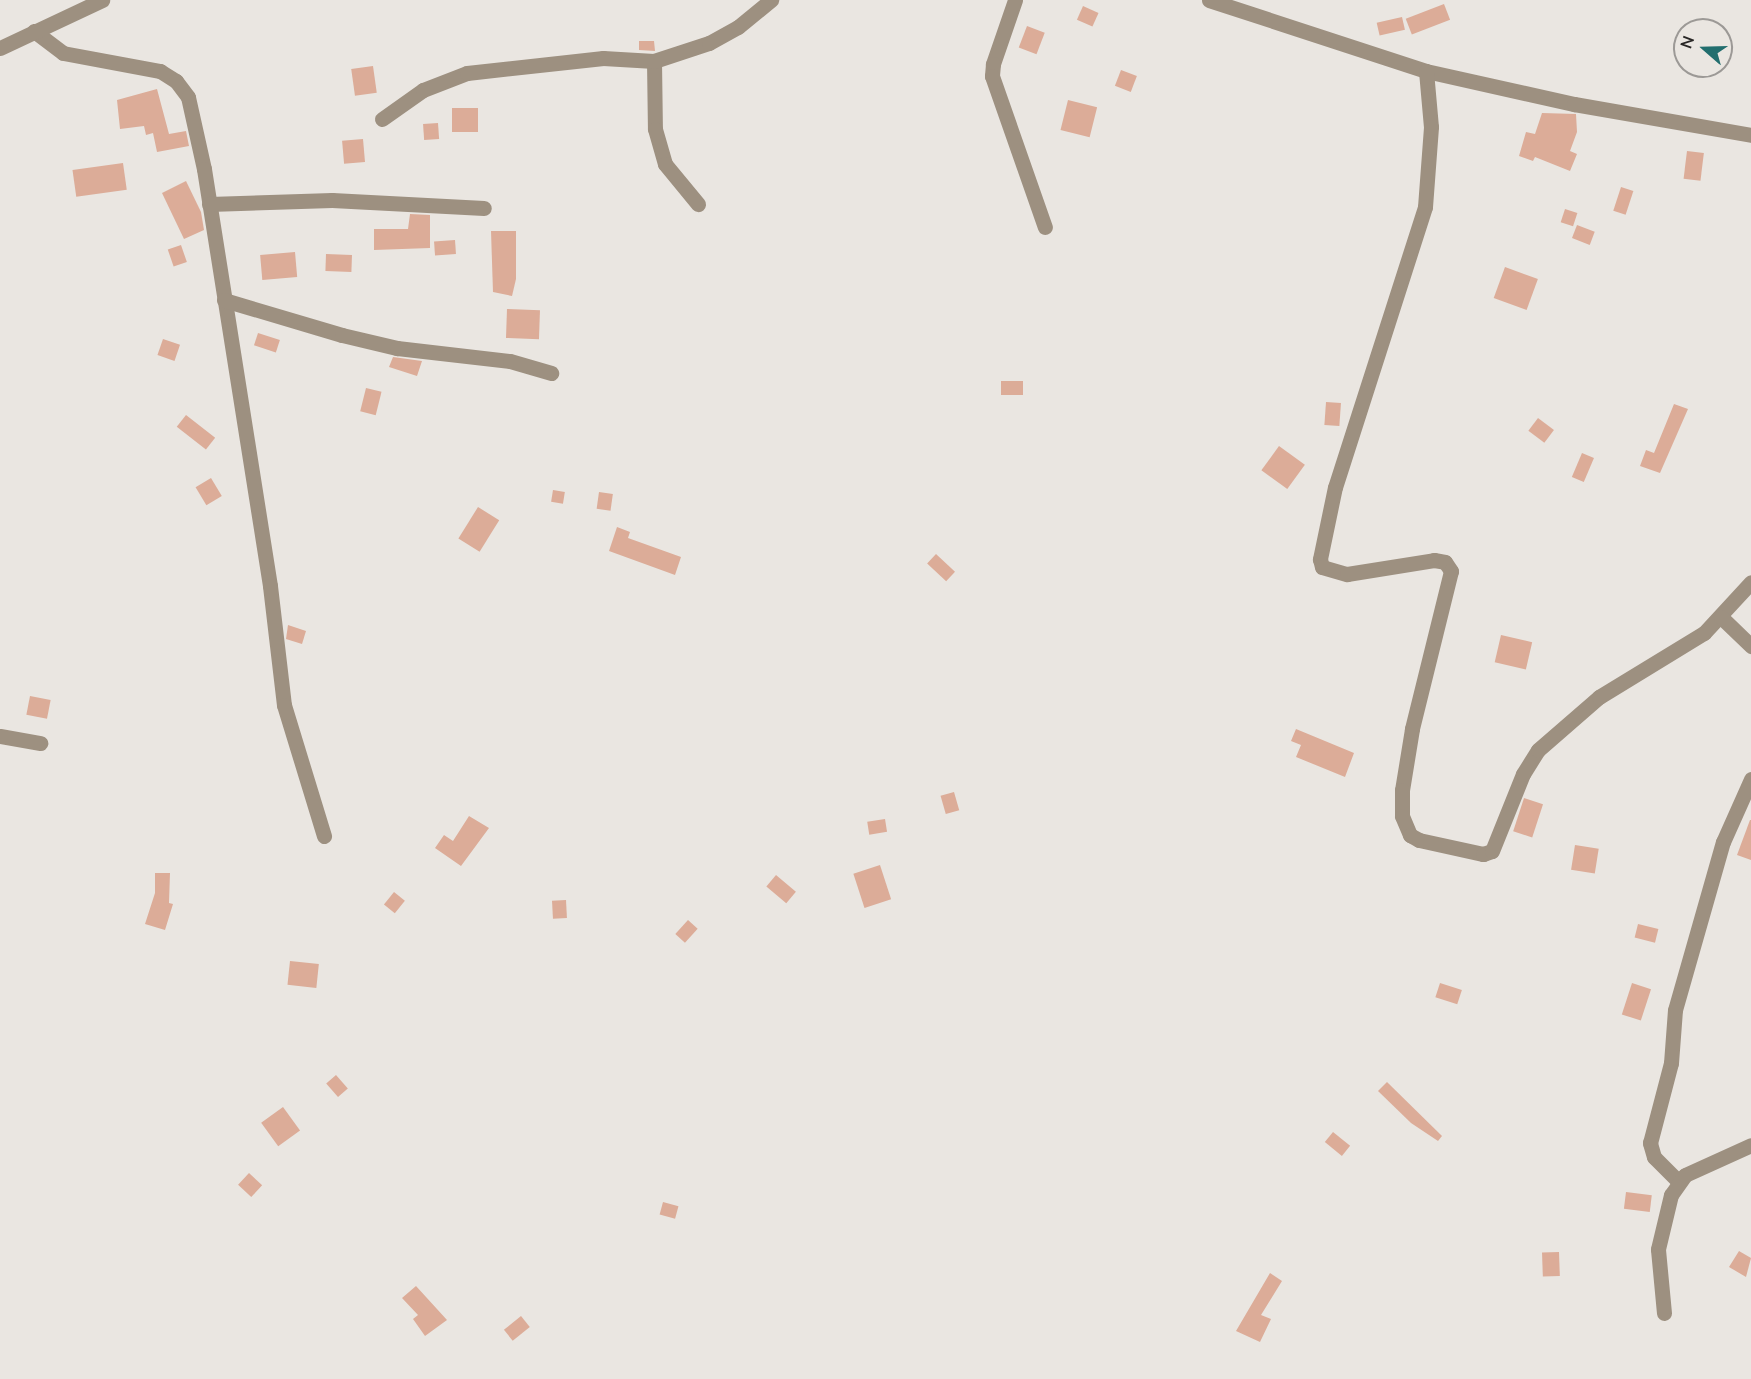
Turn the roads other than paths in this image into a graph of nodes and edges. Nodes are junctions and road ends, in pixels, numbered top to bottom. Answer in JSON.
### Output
{"nodes":[{"id":1,"x":102,"y":0,"type":"edge"},
{"id":2,"x":771,"y":0,"type":"edge"},
{"id":3,"x":1016,"y":0,"type":"edge"},
{"id":4,"x":1209,"y":0,"type":"edge"},
{"id":5,"x":34,"y":31,"type":"junction"},
{"id":6,"x":0,"y":48,"type":"edge"},
{"id":7,"x":654,"y":61,"type":"junction"},
{"id":8,"x":1426,"y":70,"type":"junction"},
{"id":9,"x":382,"y":119,"type":"dead end"},
{"id":10,"x":1751,"y":135,"type":"edge"},
{"id":11,"x":209,"y":204,"type":"junction"},
{"id":12,"x":698,"y":204,"type":"dead end"},
{"id":13,"x":484,"y":208,"type":"dead end"},
{"id":14,"x":1045,"y":227,"type":"dead end"},
{"id":15,"x":224,"y":300,"type":"junction"},
{"id":16,"x":551,"y":373,"type":"dead end"},
{"id":17,"x":1751,"y":582,"type":"edge"},
{"id":18,"x":1721,"y":617,"type":"junction"},
{"id":19,"x":1751,"y":646,"type":"edge"},
{"id":20,"x":0,"y":736,"type":"edge"},
{"id":21,"x":40,"y":743,"type":"dead end"},
{"id":22,"x":1751,"y":779,"type":"edge"},
{"id":23,"x":324,"y":836,"type":"dead end"},
{"id":24,"x":1751,"y":1145,"type":"edge"},
{"id":25,"x":1678,"y":1181,"type":"junction"},
{"id":26,"x":1664,"y":1313,"type":"dead end"}],
"edges":[{"from":1,"to":5,"type":"street"},
{"from":2,"to":7,"type":"street"},
{"from":3,"to":14,"type":"street"},
{"from":4,"to":8,"type":"street"},
{"from":5,"to":6,"type":"street"},
{"from":5,"to":11,"type":"street"},
{"from":7,"to":9,"type":"street"},
{"from":7,"to":12,"type":"street"},
{"from":8,"to":10,"type":"street"},
{"from":8,"to":18,"type":"street"},
{"from":11,"to":13,"type":"street"},
{"from":11,"to":15,"type":"street"},
{"from":15,"to":16,"type":"street"},
{"from":15,"to":23,"type":"street"},
{"from":17,"to":18,"type":"street"},
{"from":18,"to":19,"type":"street"},
{"from":20,"to":21,"type":"street"},
{"from":22,"to":25,"type":"street"},
{"from":24,"to":25,"type":"street"},
{"from":25,"to":26,"type":"street"}]}
